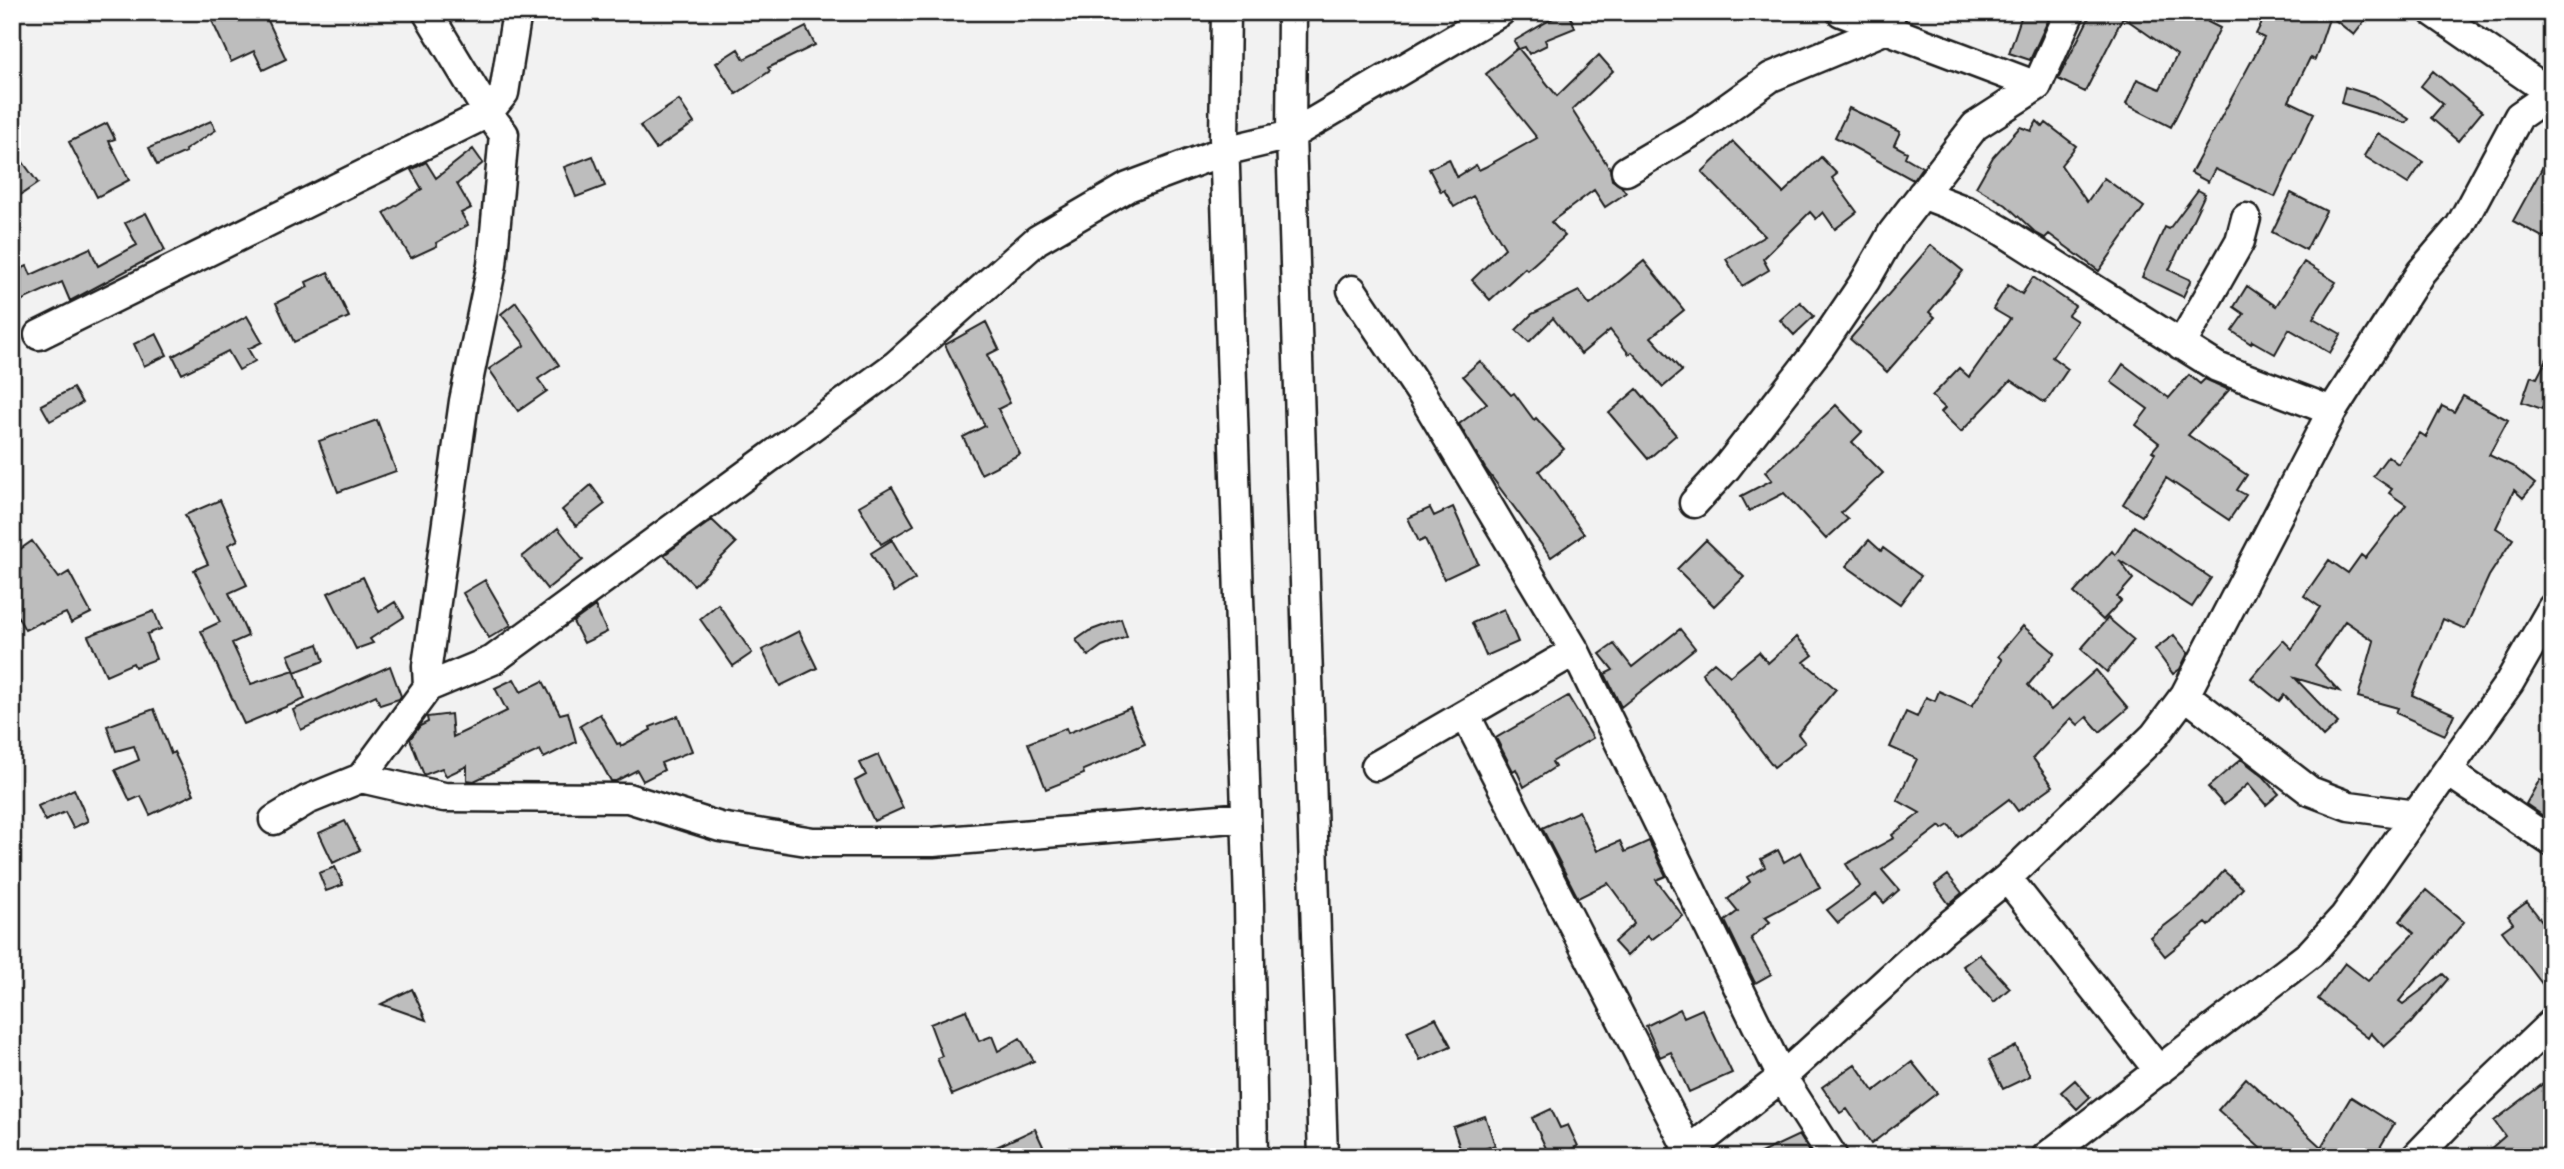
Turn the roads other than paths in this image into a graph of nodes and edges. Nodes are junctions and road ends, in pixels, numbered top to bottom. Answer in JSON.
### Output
{"nodes":[{"id":1,"x":427,"y":12,"type":"edge"},
{"id":2,"x":517,"y":12,"type":"edge"},
{"id":3,"x":1226,"y":12,"type":"edge"},
{"id":4,"x":1292,"y":12,"type":"edge"},
{"id":5,"x":1500,"y":12,"type":"edge"},
{"id":6,"x":1841,"y":12,"type":"edge"},
{"id":7,"x":2070,"y":12,"type":"edge"},
{"id":8,"x":2433,"y":12,"type":"edge"},
{"id":9,"x":1888,"y":21,"type":"edge"},
{"id":10,"x":2037,"y":86,"type":"junction"},
{"id":11,"x":2551,"y":94,"type":"edge"},
{"id":12,"x":488,"y":113,"type":"junction"},
{"id":13,"x":1291,"y":135,"type":"junction"},
{"id":14,"x":1224,"y":151,"type":"junction"},
{"id":15,"x":1626,"y":171,"type":"dead end"},
{"id":16,"x":1922,"y":194,"type":"junction"},
{"id":17,"x":2246,"y":218,"type":"dead end"},
{"id":18,"x":1352,"y":290,"type":"dead end"},
{"id":19,"x":39,"y":335,"type":"dead end"},
{"id":20,"x":2181,"y":345,"type":"junction"},
{"id":21,"x":2332,"y":411,"type":"junction"},
{"id":22,"x":1695,"y":503,"type":"dead end"},
{"id":23,"x":2552,"y":608,"type":"edge"},
{"id":24,"x":1575,"y":651,"type":"junction"},
{"id":25,"x":428,"y":687,"type":"junction"},
{"id":26,"x":2185,"y":695,"type":"junction"},
{"id":27,"x":1466,"y":716,"type":"junction"},
{"id":28,"x":1376,"y":766,"type":"dead end"},
{"id":29,"x":2446,"y":771,"type":"junction"},
{"id":30,"x":361,"y":778,"type":"junction"},
{"id":31,"x":2416,"y":815,"type":"junction"},
{"id":32,"x":1246,"y":817,"type":"junction"},
{"id":33,"x":274,"y":820,"type":"dead end"},
{"id":34,"x":2552,"y":842,"type":"edge"},
{"id":35,"x":2007,"y":878,"type":"junction"},
{"id":36,"x":2552,"y":1023,"type":"edge"},
{"id":37,"x":2159,"y":1071,"type":"junction"},
{"id":38,"x":1782,"y":1077,"type":"junction"},
{"id":39,"x":1687,"y":1155,"type":"edge"},
{"id":40,"x":1254,"y":1157,"type":"edge"},
{"id":41,"x":1323,"y":1157,"type":"edge"},
{"id":42,"x":1833,"y":1157,"type":"edge"},
{"id":43,"x":2046,"y":1157,"type":"edge"},
{"id":44,"x":2416,"y":1157,"type":"edge"}],
"edges":[{"from":1,"to":12,"type":"street"},
{"from":2,"to":12,"type":"street"},
{"from":3,"to":14,"type":"street"},
{"from":4,"to":13,"type":"street"},
{"from":5,"to":13,"type":"street"},
{"from":6,"to":9,"type":"street"},
{"from":7,"to":10,"type":"street"},
{"from":8,"to":11,"type":"street"},
{"from":9,"to":10,"type":"street"},
{"from":9,"to":15,"type":"street"},
{"from":10,"to":16,"type":"street"},
{"from":11,"to":21,"type":"street"},
{"from":12,"to":19,"type":"street"},
{"from":12,"to":25,"type":"street"},
{"from":13,"to":14,"type":"street"},
{"from":13,"to":41,"type":"street"},
{"from":14,"to":25,"type":"street"},
{"from":14,"to":32,"type":"street"},
{"from":16,"to":20,"type":"street"},
{"from":16,"to":22,"type":"street"},
{"from":17,"to":20,"type":"street"},
{"from":18,"to":24,"type":"street"},
{"from":20,"to":21,"type":"street"},
{"from":21,"to":26,"type":"street"},
{"from":23,"to":29,"type":"street"},
{"from":24,"to":27,"type":"street"},
{"from":24,"to":38,"type":"street"},
{"from":25,"to":30,"type":"street"},
{"from":26,"to":31,"type":"street"},
{"from":26,"to":35,"type":"street"},
{"from":27,"to":28,"type":"street"},
{"from":27,"to":39,"type":"street"},
{"from":29,"to":31,"type":"street"},
{"from":29,"to":34,"type":"street"},
{"from":30,"to":32,"type":"street"},
{"from":30,"to":33,"type":"street"},
{"from":31,"to":37,"type":"street"},
{"from":32,"to":40,"type":"street"},
{"from":35,"to":37,"type":"street"},
{"from":35,"to":38,"type":"street"},
{"from":36,"to":44,"type":"street"},
{"from":37,"to":43,"type":"street"},
{"from":38,"to":39,"type":"street"},
{"from":38,"to":42,"type":"street"}]}
